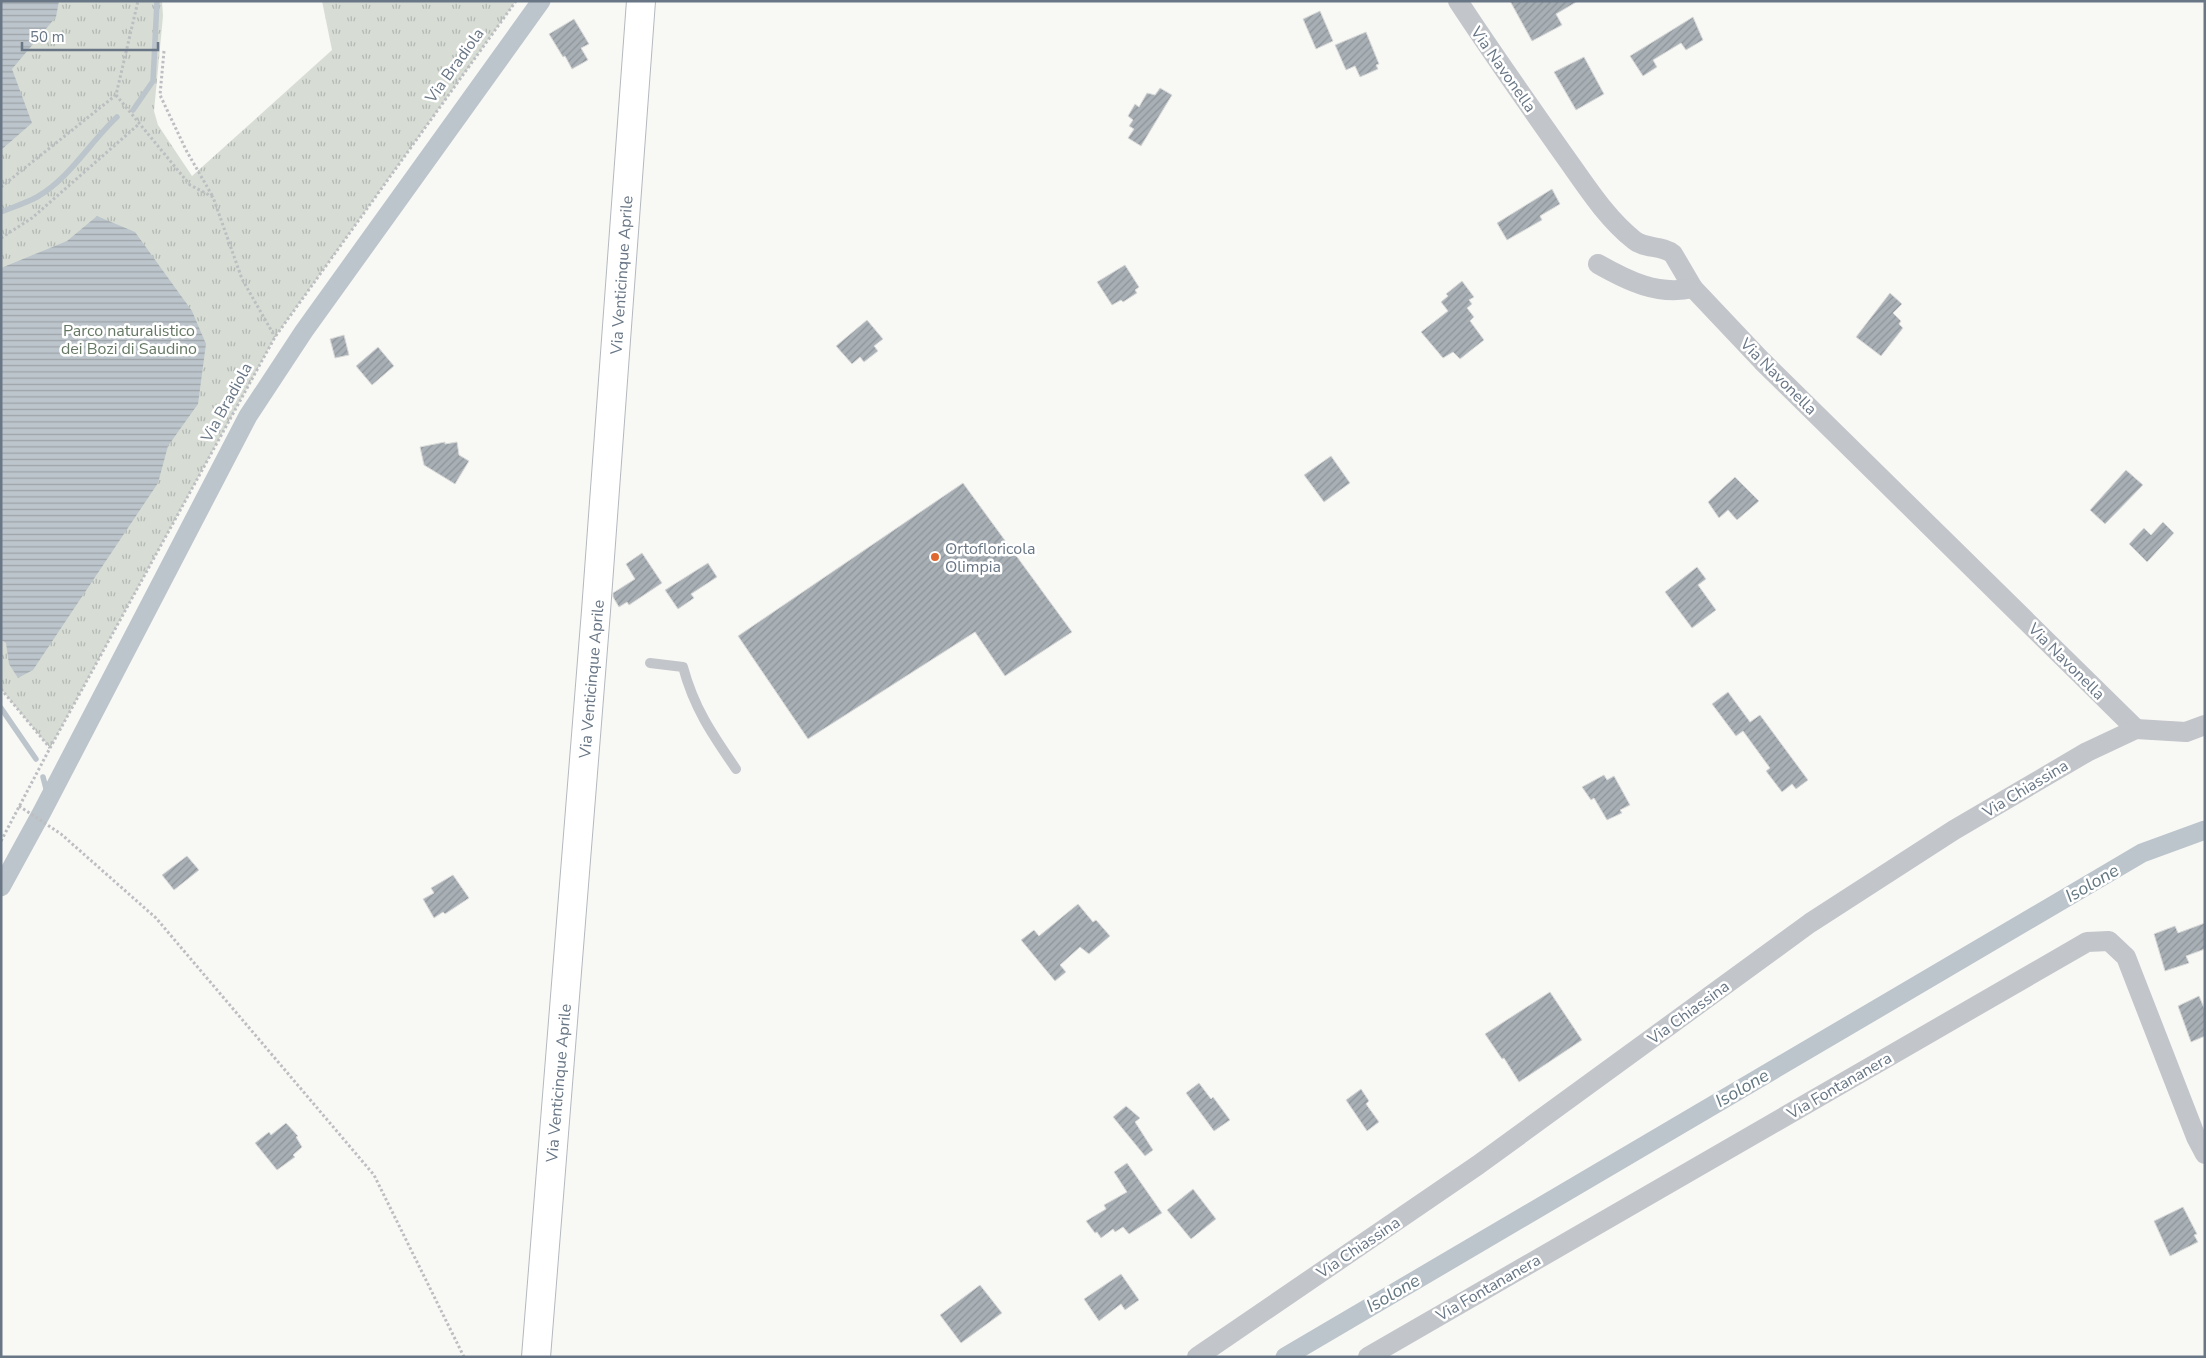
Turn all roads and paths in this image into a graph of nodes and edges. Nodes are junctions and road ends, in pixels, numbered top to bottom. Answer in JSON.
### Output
{"nodes":[{"id":1,"x":138,"y":1,"type":"edge"},
{"id":2,"x":516,"y":1,"type":"edge"},
{"id":3,"x":641,"y":1,"type":"edge"},
{"id":4,"x":1458,"y":1,"type":"edge"},
{"id":5,"x":164,"y":51,"type":"dead end"},
{"id":6,"x":116,"y":95,"type":"junction"},
{"id":7,"x":139,"y":124,"type":"junction"},
{"id":8,"x":1,"y":187,"type":"edge"},
{"id":9,"x":213,"y":197,"type":"junction"},
{"id":10,"x":1,"y":238,"type":"edge"},
{"id":11,"x":1598,"y":264,"type":"dead end"},
{"id":12,"x":1689,"y":282,"type":"junction"},
{"id":13,"x":276,"y":337,"type":"junction"},
{"id":14,"x":650,"y":663,"type":"dead end"},
{"id":15,"x":1,"y":689,"type":"edge"},
{"id":16,"x":2205,"y":725,"type":"edge"},
{"id":17,"x":2136,"y":729,"type":"junction"},
{"id":18,"x":50,"y":748,"type":"junction"},
{"id":19,"x":736,"y":769,"type":"dead end"},
{"id":20,"x":20,"y":806,"type":"junction"},
{"id":21,"x":1,"y":841,"type":"edge"},
{"id":22,"x":2205,"y":1154,"type":"edge"},
{"id":23,"x":464,"y":1357,"type":"edge"},
{"id":24,"x":536,"y":1357,"type":"edge"},
{"id":25,"x":1197,"y":1357,"type":"edge"},
{"id":26,"x":1368,"y":1357,"type":"edge"}],
"edges":[{"from":1,"to":6,"type":"path"},
{"from":2,"to":13,"type":"path","name":"Via Bradiola"},
{"from":3,"to":24,"type":"main road","name":"Via Venticinque Aprile"},
{"from":4,"to":12,"type":"street","name":"Via Navonella"},
{"from":5,"to":9,"type":"path"},
{"from":6,"to":7,"type":"path"},
{"from":6,"to":8,"type":"path"},
{"from":7,"to":9,"type":"path"},
{"from":7,"to":10,"type":"path"},
{"from":9,"to":13,"type":"path"},
{"from":11,"to":12,"type":"street"},
{"from":12,"to":17,"type":"street","name":"Via Navonella"},
{"from":13,"to":18,"type":"path","name":"Via Bradiola"},
{"from":14,"to":19,"type":"lane"},
{"from":15,"to":18,"type":"path"},
{"from":16,"to":17,"type":"street","name":"Via Chiassina"},
{"from":17,"to":25,"type":"street","name":"Via Chiassina"},
{"from":18,"to":20,"type":"path","name":"Via Bradiola"},
{"from":20,"to":21,"type":"path","name":"Via Bradiola"},
{"from":20,"to":23,"type":"path"},
{"from":22,"to":26,"type":"street","name":"Via Fontananera"}]}
